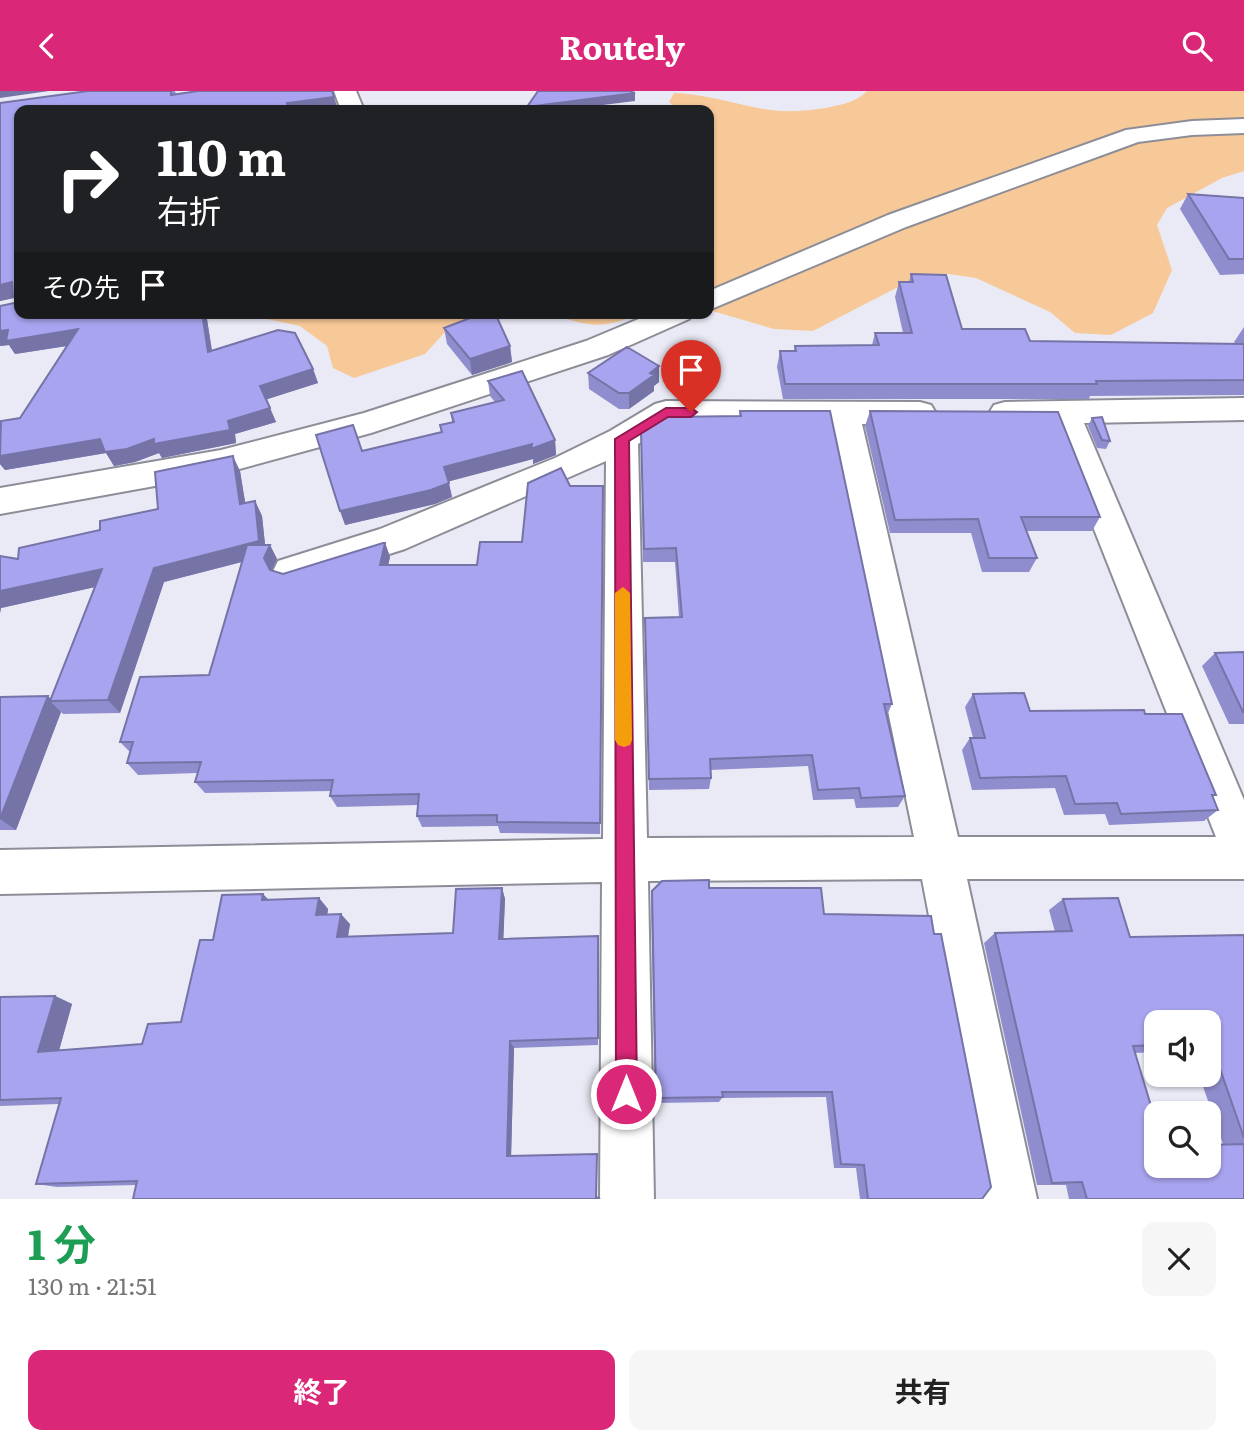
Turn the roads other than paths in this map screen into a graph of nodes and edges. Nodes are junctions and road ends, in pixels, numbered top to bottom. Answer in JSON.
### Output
{"nodes":[{"id":1,"x":1244,"y":126,"type":"edge"},
{"id":2,"x":714,"y":299,"type":"edge"},
{"id":3,"x":665,"y":319,"type":"edge"},
{"id":4,"x":1244,"y":409,"type":"edge"},
{"id":5,"x":842,"y":412,"type":"junction"},
{"id":6,"x":1064,"y":413,"type":"junction"},
{"id":7,"x":622,"y":439,"type":"junction"},
{"id":8,"x":0,"y":501,"type":"edge"},
{"id":9,"x":290,"y":571,"type":"edge"},
{"id":10,"x":1244,"y":852,"type":"edge"},
{"id":11,"x":940,"y":857,"type":"junction"},
{"id":12,"x":1244,"y":857,"type":"edge"},
{"id":13,"x":624,"y":859,"type":"junction"},
{"id":14,"x":0,"y":872,"type":"edge"},
{"id":15,"x":627,"y":1199,"type":"edge"},
{"id":16,"x":1010,"y":1199,"type":"edge"}],
"edges":[{"from":1,"to":2,"type":"street"},
{"from":3,"to":8,"type":"street"},
{"from":4,"to":6,"type":"street"},
{"from":5,"to":6,"type":"street"},
{"from":5,"to":7,"type":"street"},
{"from":5,"to":11,"type":"street"},
{"from":6,"to":10,"type":"street"},
{"from":7,"to":9,"type":"street"},
{"from":7,"to":13,"type":"street"},
{"from":11,"to":12,"type":"street"},
{"from":11,"to":13,"type":"street"},
{"from":11,"to":16,"type":"street"},
{"from":13,"to":14,"type":"street"},
{"from":13,"to":15,"type":"street"}]}
